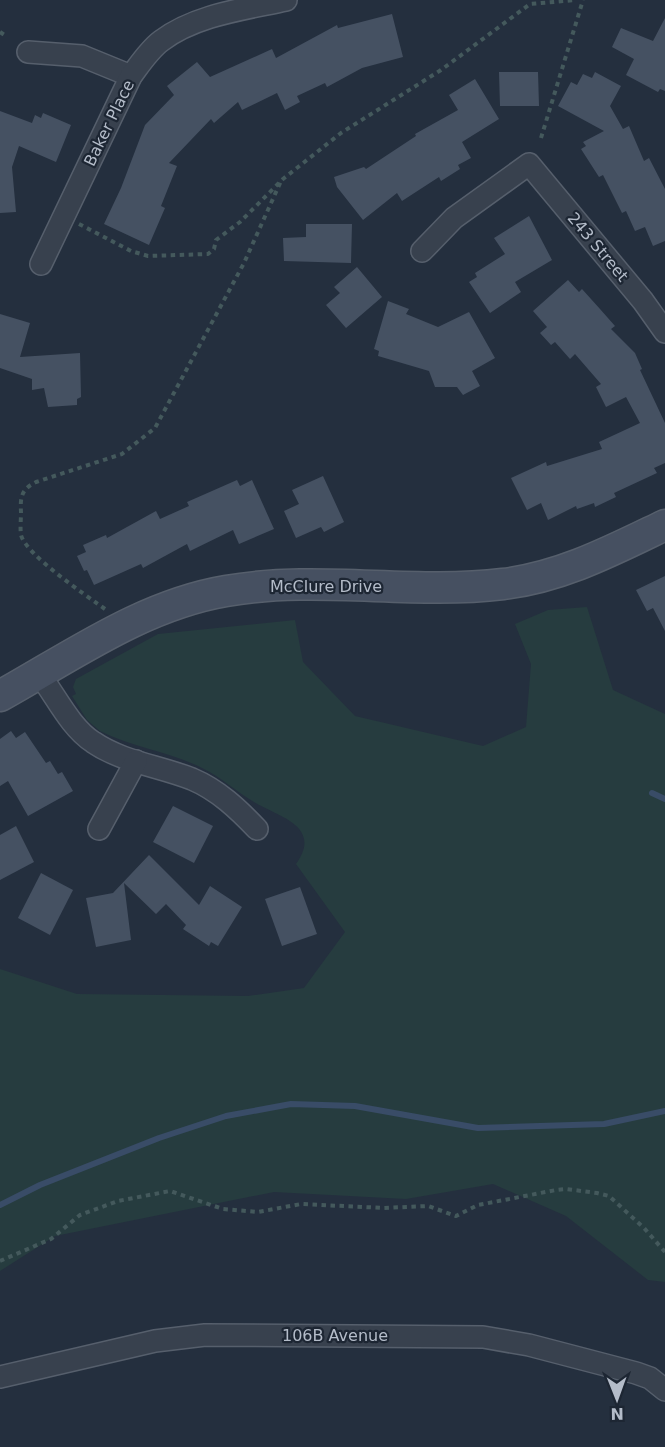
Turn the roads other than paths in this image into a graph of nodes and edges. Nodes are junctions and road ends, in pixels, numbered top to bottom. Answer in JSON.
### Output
{"nodes":[{"id":1,"x":286,"y":0,"type":"edge"},
{"id":2,"x":28,"y":51,"type":"dead end"},
{"id":3,"x":131,"y":76,"type":"junction"},
{"id":4,"x":422,"y":251,"type":"dead end"},
{"id":5,"x":41,"y":264,"type":"dead end"},
{"id":6,"x":665,"y":332,"type":"edge"},
{"id":7,"x":665,"y":525,"type":"edge"},
{"id":8,"x":39,"y":674,"type":"junction"},
{"id":9,"x":0,"y":696,"type":"edge"},
{"id":10,"x":136,"y":761,"type":"junction"},
{"id":11,"x":99,"y":829,"type":"dead end"},
{"id":12,"x":257,"y":829,"type":"dead end"},
{"id":13,"x":0,"y":1377,"type":"edge"},
{"id":14,"x":665,"y":1390,"type":"edge"}],
"edges":[{"from":1,"to":3,"type":"street","name":"Baker Place"},
{"from":2,"to":3,"type":"street"},
{"from":3,"to":5,"type":"street","name":"Baker Place"},
{"from":4,"to":6,"type":"street","name":"243 Street"},
{"from":7,"to":8,"type":"street","name":"McClure Drive"},
{"from":8,"to":9,"type":"street","name":"McClure Drive"},
{"from":8,"to":10,"type":"street"},
{"from":10,"to":11,"type":"street"},
{"from":10,"to":12,"type":"street"},
{"from":13,"to":14,"type":"street","name":"106B Avenue"}]}
